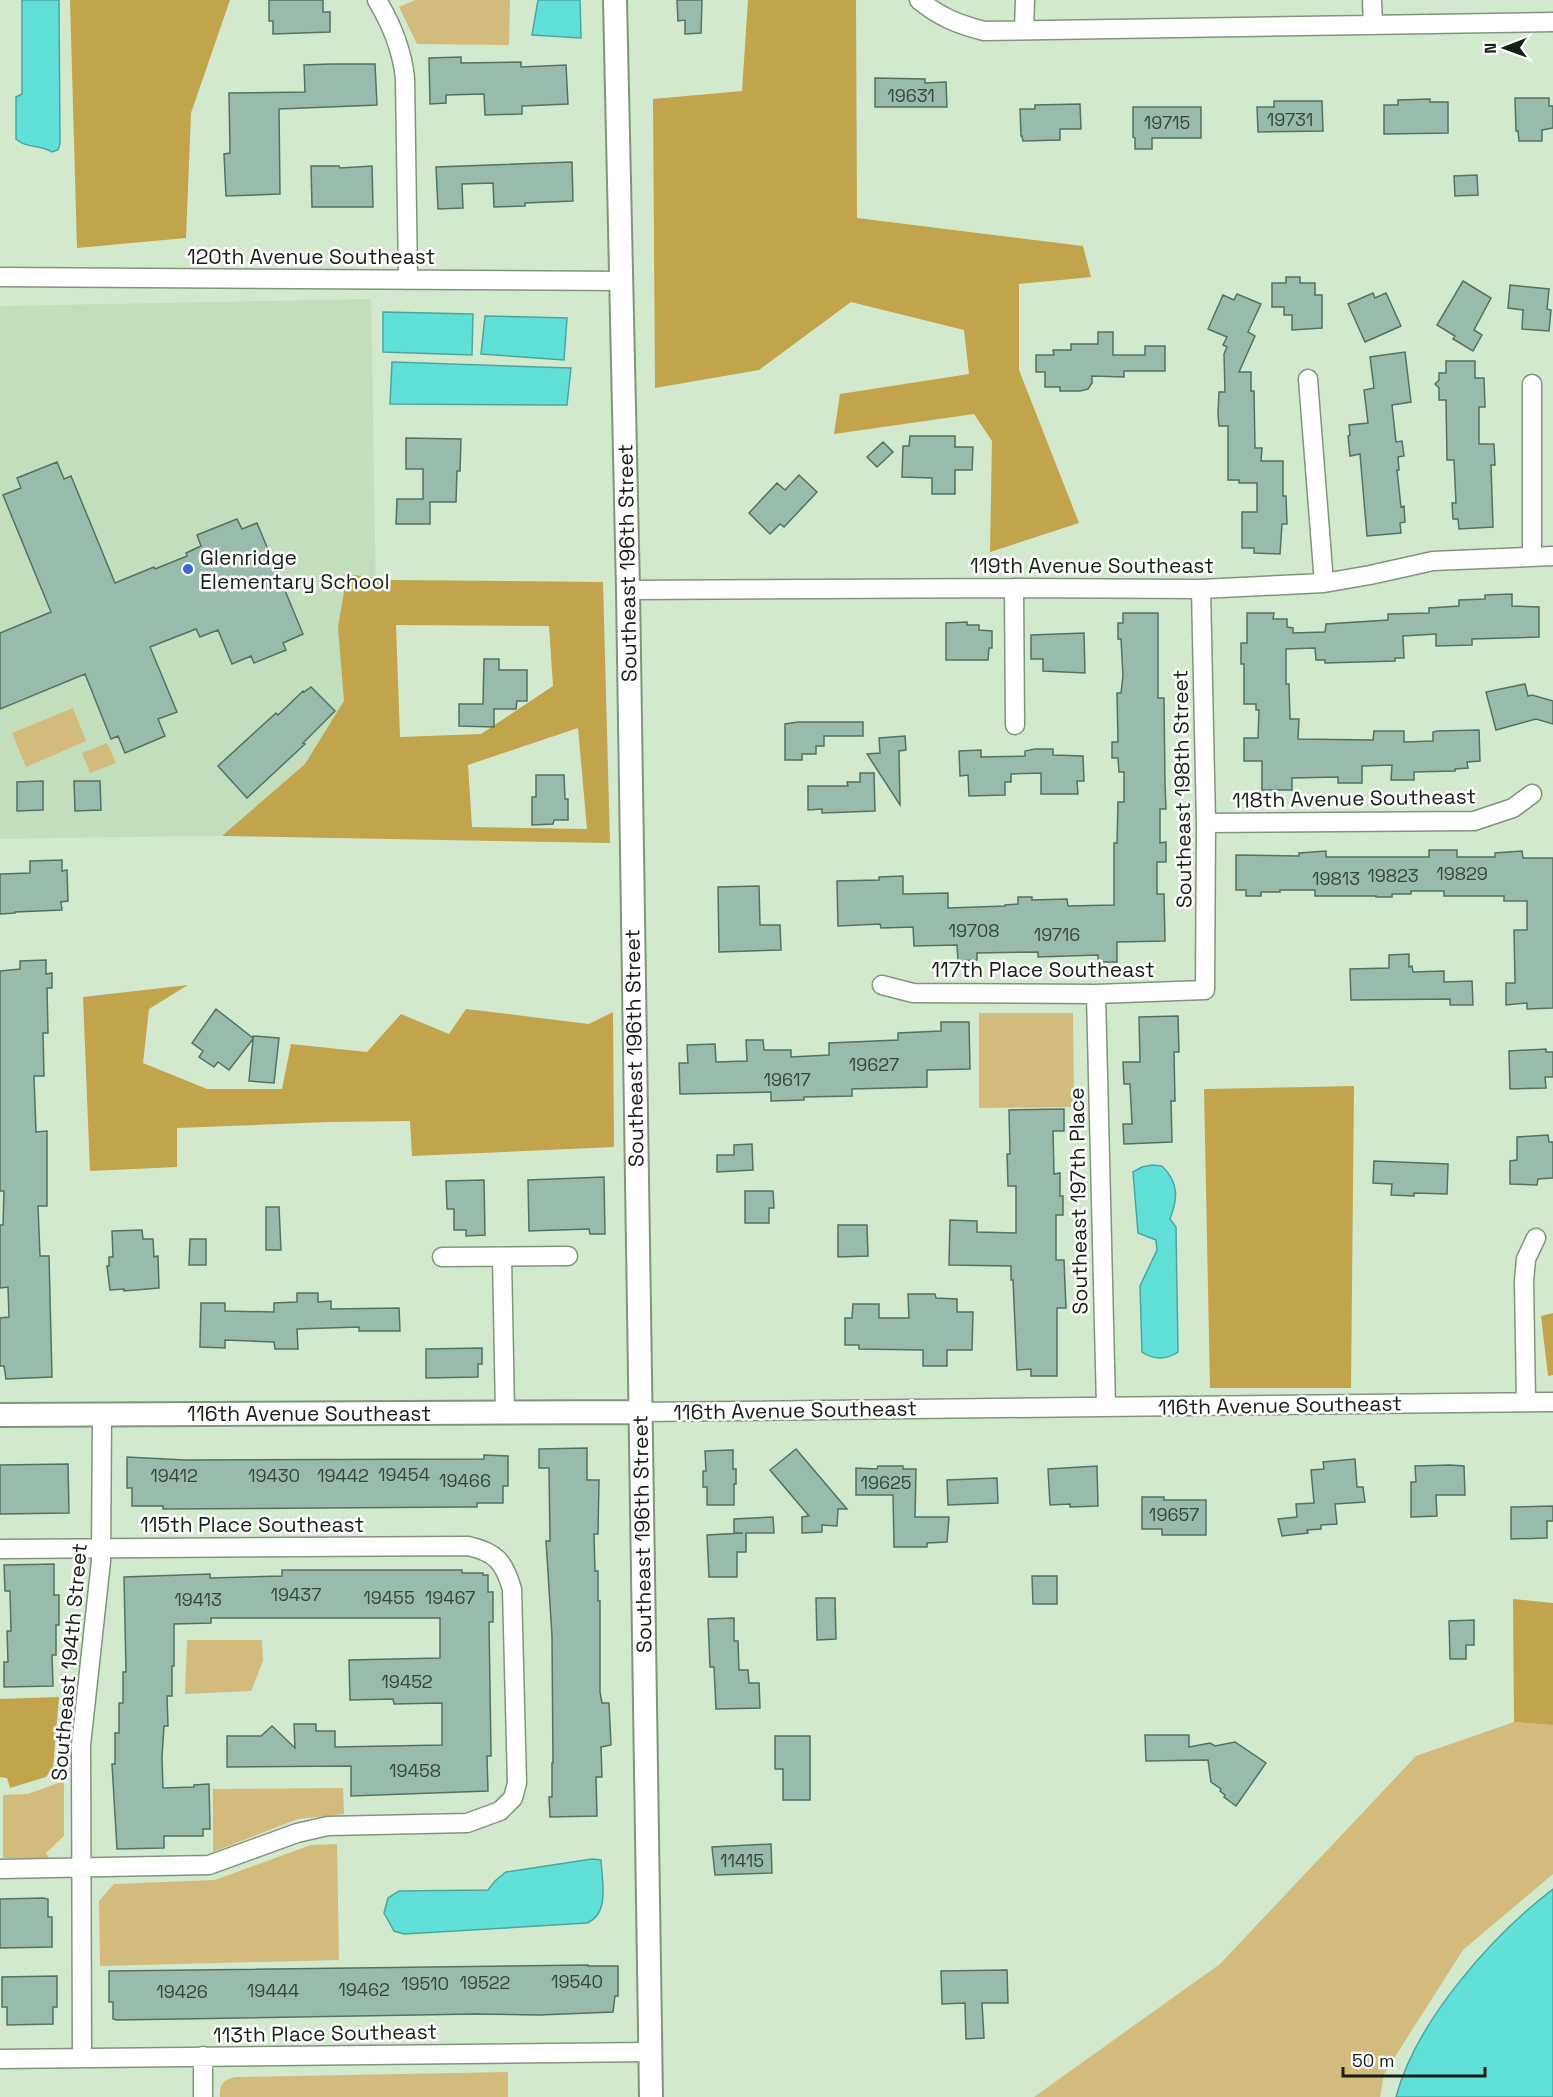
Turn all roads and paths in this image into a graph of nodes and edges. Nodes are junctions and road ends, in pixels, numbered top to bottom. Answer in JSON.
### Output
{"nodes":[{"id":1,"x":377,"y":0,"type":"edge"},
{"id":2,"x":615,"y":0,"type":"edge"},
{"id":3,"x":919,"y":0,"type":"edge"},
{"id":4,"x":1025,"y":0,"type":"edge"},
{"id":5,"x":1372,"y":0,"type":"edge"},
{"id":6,"x":1553,"y":22,"type":"edge"},
{"id":7,"x":1372,"y":24,"type":"junction"},
{"id":8,"x":1024,"y":30,"type":"junction"},
{"id":9,"x":0,"y":277,"type":"edge"},
{"id":10,"x":408,"y":280,"type":"junction"},
{"id":11,"x":621,"y":281,"type":"junction"},
{"id":12,"x":1308,"y":379,"type":"dead end"},
{"id":13,"x":1532,"y":384,"type":"dead end"},
{"id":14,"x":1532,"y":555,"type":"junction"},
{"id":15,"x":1553,"y":556,"type":"edge"},
{"id":16,"x":1324,"y":583,"type":"junction"},
{"id":17,"x":1014,"y":588,"type":"junction"},
{"id":18,"x":1201,"y":589,"type":"junction"},
{"id":19,"x":628,"y":590,"type":"junction"},
{"id":20,"x":1015,"y":725,"type":"dead end"},
{"id":21,"x":1532,"y":794,"type":"dead end"},
{"id":22,"x":1206,"y":823,"type":"junction"},
{"id":23,"x":882,"y":985,"type":"dead end"},
{"id":24,"x":1205,"y":990,"type":"joint"},
{"id":25,"x":1096,"y":994,"type":"junction"},
{"id":26,"x":1536,"y":1238,"type":"dead end"},
{"id":27,"x":568,"y":1256,"type":"dead end"},
{"id":28,"x":442,"y":1257,"type":"dead end"},
{"id":29,"x":502,"y":1257,"type":"junction"},
{"id":30,"x":1526,"y":1402,"type":"junction"},
{"id":31,"x":1553,"y":1402,"type":"edge"},
{"id":32,"x":1106,"y":1407,"type":"junction"},
{"id":33,"x":505,"y":1412,"type":"junction"},
{"id":34,"x":639,"y":1412,"type":"junction"},
{"id":35,"x":0,"y":1415,"type":"edge"},
{"id":36,"x":102,"y":1415,"type":"junction"},
{"id":37,"x":101,"y":1547,"type":"junction"},
{"id":38,"x":0,"y":1548,"type":"edge"},
{"id":39,"x":81,"y":1868,"type":"junction"},
{"id":40,"x":0,"y":1869,"type":"edge"},
{"id":41,"x":651,"y":2052,"type":"junction"},
{"id":42,"x":203,"y":2056,"type":"junction"},
{"id":43,"x":82,"y":2058,"type":"junction"},
{"id":44,"x":0,"y":2059,"type":"edge"},
{"id":45,"x":203,"y":2097,"type":"edge"},
{"id":46,"x":651,"y":2097,"type":"edge"}],
"edges":[{"from":1,"to":10,"type":"street"},
{"from":2,"to":11,"type":"street","name":"Southeast 196th Street"},
{"from":3,"to":8,"type":"street"},
{"from":4,"to":8,"type":"street"},
{"from":5,"to":7,"type":"street"},
{"from":6,"to":7,"type":"street"},
{"from":7,"to":8,"type":"street"},
{"from":9,"to":10,"type":"street","name":"120th Avenue Southeast"},
{"from":10,"to":11,"type":"street","name":"120th Avenue Southeast"},
{"from":11,"to":19,"type":"street","name":"Southeast 196th Street"},
{"from":12,"to":16,"type":"street"},
{"from":13,"to":14,"type":"street"},
{"from":14,"to":15,"type":"street","name":"119th Avenue Southeast"},
{"from":14,"to":16,"type":"street","name":"119th Avenue Southeast"},
{"from":16,"to":18,"type":"street","name":"119th Avenue Southeast"},
{"from":17,"to":18,"type":"street","name":"119th Avenue Southeast"},
{"from":17,"to":19,"type":"street","name":"119th Avenue Southeast"},
{"from":17,"to":20,"type":"street"},
{"from":18,"to":22,"type":"street","name":"Southeast 198th Street"},
{"from":19,"to":34,"type":"street","name":"Southeast 196th Street"},
{"from":21,"to":22,"type":"street","name":"118th Avenue Southeast"},
{"from":22,"to":24,"type":"street","name":"Southeast 198th Street"},
{"from":23,"to":25,"type":"street","name":"117th Place Southeast"},
{"from":24,"to":25,"type":"street","name":"117th Place Southeast"},
{"from":25,"to":32,"type":"street","name":"Southeast 197th Place"},
{"from":26,"to":30,"type":"street"},
{"from":27,"to":29,"type":"street"},
{"from":28,"to":29,"type":"street"},
{"from":29,"to":33,"type":"street"},
{"from":30,"to":31,"type":"street","name":"116th Avenue Southeast"},
{"from":30,"to":32,"type":"street","name":"116th Avenue Southeast"},
{"from":32,"to":34,"type":"street","name":"116th Avenue Southeast"},
{"from":33,"to":34,"type":"street","name":"116th Avenue Southeast"},
{"from":33,"to":36,"type":"street","name":"116th Avenue Southeast"},
{"from":34,"to":41,"type":"street","name":"Southeast 196th Street"},
{"from":35,"to":36,"type":"street","name":"116th Avenue Southeast"},
{"from":36,"to":37,"type":"street","name":"Southeast 194th Street"},
{"from":37,"to":38,"type":"street","name":"115th Place Southeast"},
{"from":37,"to":39,"type":"street","name":"Southeast 194th Street"},
{"from":37,"to":39,"type":"street","name":"115th Place Southeast"},
{"from":39,"to":40,"type":"street"},
{"from":39,"to":43,"type":"street","name":"Southeast 194th Street"},
{"from":41,"to":42,"type":"street","name":"113th Place Southeast"},
{"from":41,"to":46,"type":"street","name":"Southeast 196th Street"},
{"from":42,"to":43,"type":"street","name":"113th Place Southeast"},
{"from":42,"to":45,"type":"street"},
{"from":43,"to":44,"type":"street","name":"113th Place Southeast"}]}
